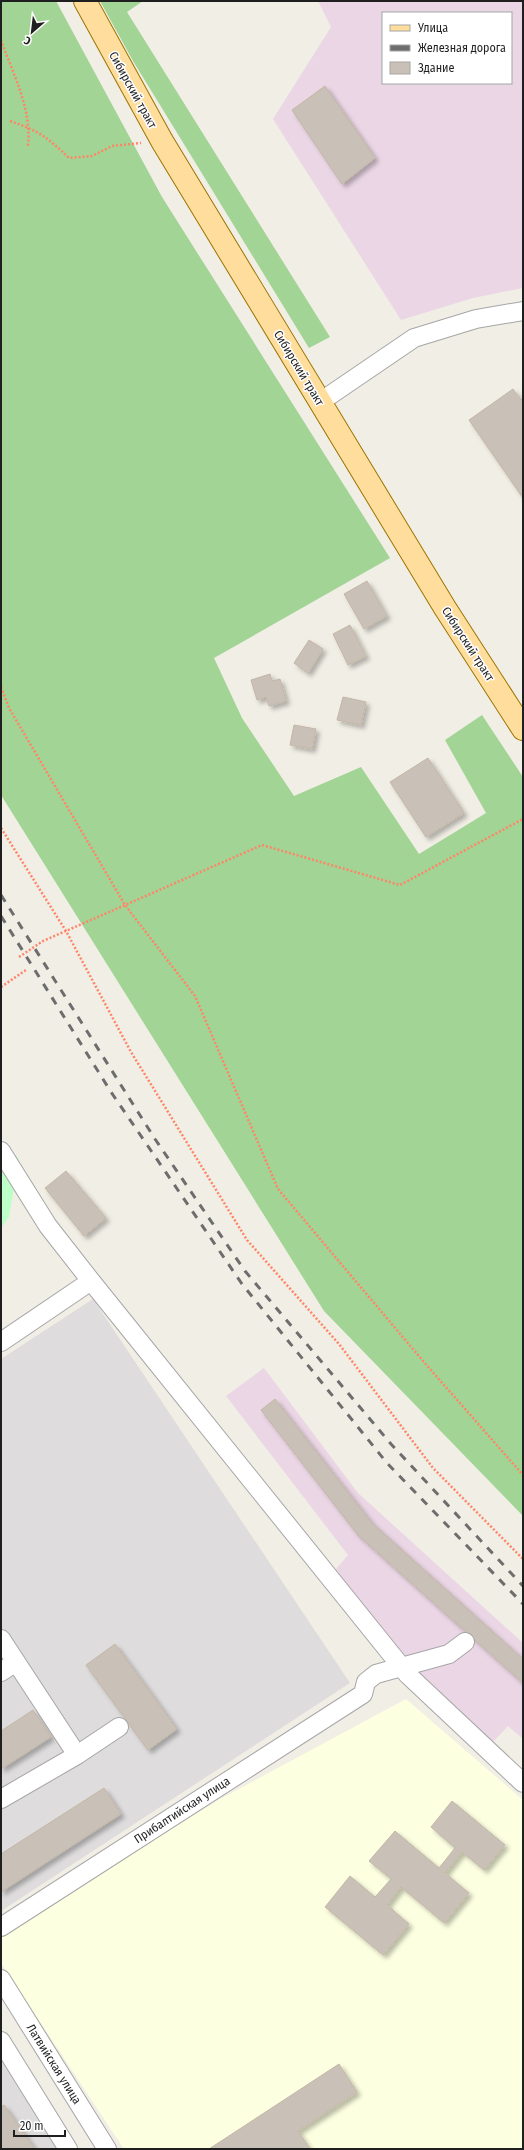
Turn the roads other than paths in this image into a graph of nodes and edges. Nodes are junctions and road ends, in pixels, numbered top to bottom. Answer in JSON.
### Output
{"nodes":[{"id":1,"x":85,"y":1,"type":"edge"},
{"id":2,"x":523,"y":311,"type":"edge"},
{"id":3,"x":320,"y":402,"type":"junction"},
{"id":4,"x":523,"y":729,"type":"edge"},
{"id":5,"x":1,"y":1151,"type":"edge"},
{"id":6,"x":91,"y":1281,"type":"junction"},
{"id":7,"x":1,"y":1342,"type":"edge"},
{"id":8,"x":1,"y":1639,"type":"edge"},
{"id":9,"x":465,"y":1642,"type":"dead end"},
{"id":10,"x":16,"y":1662,"type":"junction"},
{"id":11,"x":401,"y":1666,"type":"junction"},
{"id":12,"x":1,"y":1672,"type":"edge"},
{"id":13,"x":119,"y":1727,"type":"dead end"},
{"id":14,"x":77,"y":1755,"type":"junction"},
{"id":15,"x":523,"y":1783,"type":"edge"},
{"id":16,"x":1,"y":1799,"type":"edge"},
{"id":17,"x":1,"y":1927,"type":"edge"},
{"id":18,"x":1,"y":1978,"type":"edge"},
{"id":19,"x":1,"y":2040,"type":"edge"},
{"id":20,"x":68,"y":2149,"type":"edge"},
{"id":21,"x":107,"y":2149,"type":"edge"}],
"edges":[{"from":1,"to":3,"type":"main road","name":"Сибирский тракт"},
{"from":2,"to":3,"type":"street"},
{"from":3,"to":4,"type":"main road","name":"Сибирский тракт"},
{"from":5,"to":6,"type":"street"},
{"from":6,"to":7,"type":"street"},
{"from":6,"to":11,"type":"street"},
{"from":8,"to":10,"type":"street"},
{"from":9,"to":11,"type":"street"},
{"from":10,"to":12,"type":"street"},
{"from":10,"to":14,"type":"street"},
{"from":11,"to":15,"type":"street"},
{"from":11,"to":17,"type":"street","name":"Прибалтийская улица"},
{"from":13,"to":14,"type":"street"},
{"from":14,"to":16,"type":"street"},
{"from":18,"to":21,"type":"street","name":"Латвийская улица"},
{"from":19,"to":20,"type":"street"}]}
